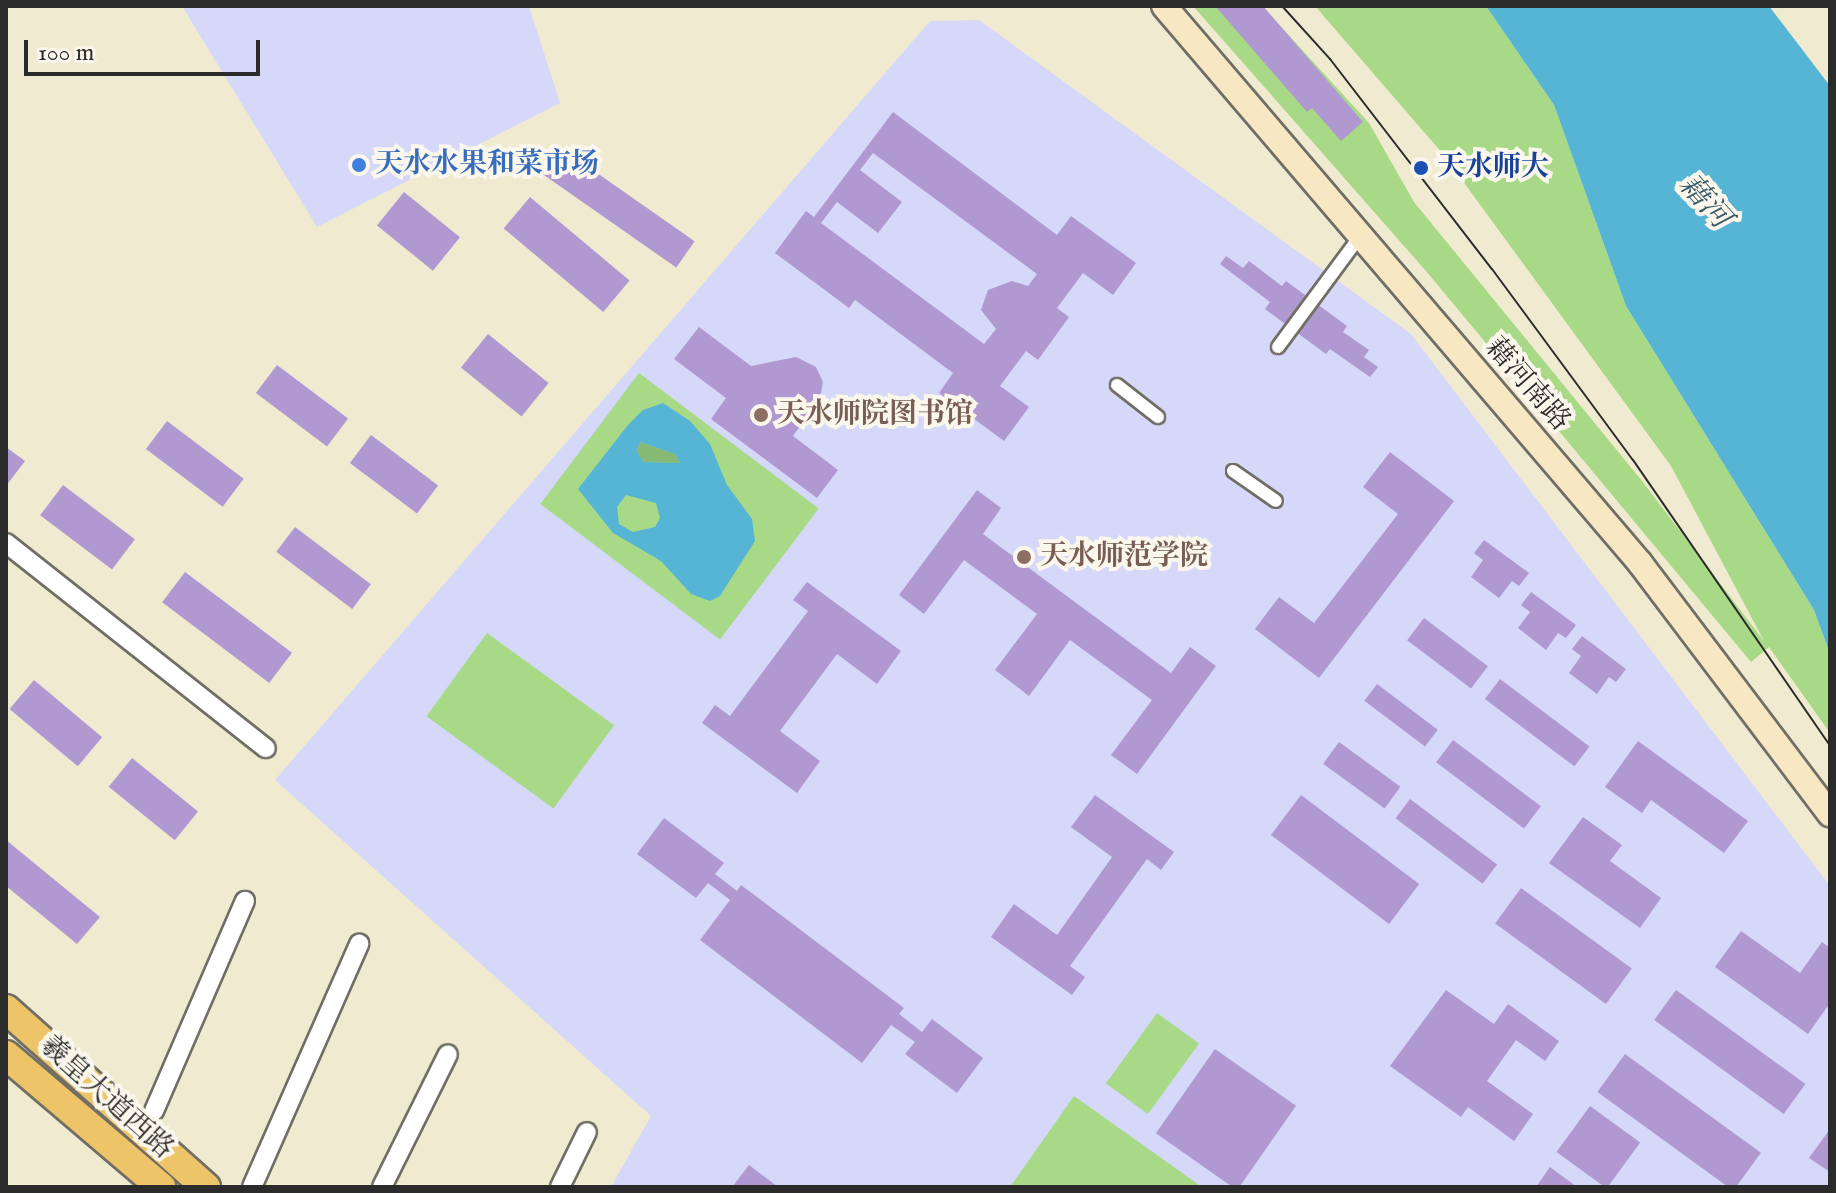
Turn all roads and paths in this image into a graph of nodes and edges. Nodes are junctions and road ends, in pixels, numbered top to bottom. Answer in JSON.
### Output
{"nodes":[{"id":1,"x":1164,"y":6,"type":"edge"},
{"id":2,"x":1360,"y":236,"type":"junction"},
{"id":3,"x":1278,"y":347,"type":"dead end"},
{"id":4,"x":1117,"y":385,"type":"dead end"},
{"id":5,"x":1158,"y":417,"type":"dead end"},
{"id":6,"x":1233,"y":471,"type":"dead end"},
{"id":7,"x":1276,"y":501,"type":"dead end"},
{"id":8,"x":6,"y":543,"type":"edge"},
{"id":9,"x":266,"y":748,"type":"dead end"},
{"id":10,"x":1830,"y":814,"type":"edge"},
{"id":11,"x":245,"y":901,"type":"dead end"},
{"id":12,"x":359,"y":944,"type":"dead end"},
{"id":13,"x":6,"y":1009,"type":"edge"},
{"id":14,"x":448,"y":1054,"type":"dead end"},
{"id":15,"x":6,"y":1055,"type":"edge"},
{"id":16,"x":154,"y":1111,"type":"dead end"},
{"id":17,"x":587,"y":1132,"type":"dead end"},
{"id":18,"x":161,"y":1187,"type":"edge"},
{"id":19,"x":206,"y":1187,"type":"edge"},
{"id":20,"x":252,"y":1187,"type":"edge"},
{"id":21,"x":382,"y":1187,"type":"edge"},
{"id":22,"x":560,"y":1187,"type":"edge"}],
"edges":[{"from":1,"to":2,"type":"main road","name":"藉河南路"},
{"from":2,"to":3,"type":"street"},
{"from":2,"to":10,"type":"main road","name":"藉河南路"},
{"from":4,"to":5,"type":"street"},
{"from":6,"to":7,"type":"street"},
{"from":8,"to":9,"type":"street"},
{"from":11,"to":16,"type":"street"},
{"from":12,"to":20,"type":"street"},
{"from":13,"to":19,"type":"main road","name":"羲皇大道西路"},
{"from":14,"to":21,"type":"street"},
{"from":15,"to":18,"type":"main road","name":"羲皇大道西路"},
{"from":17,"to":22,"type":"street"}]}
